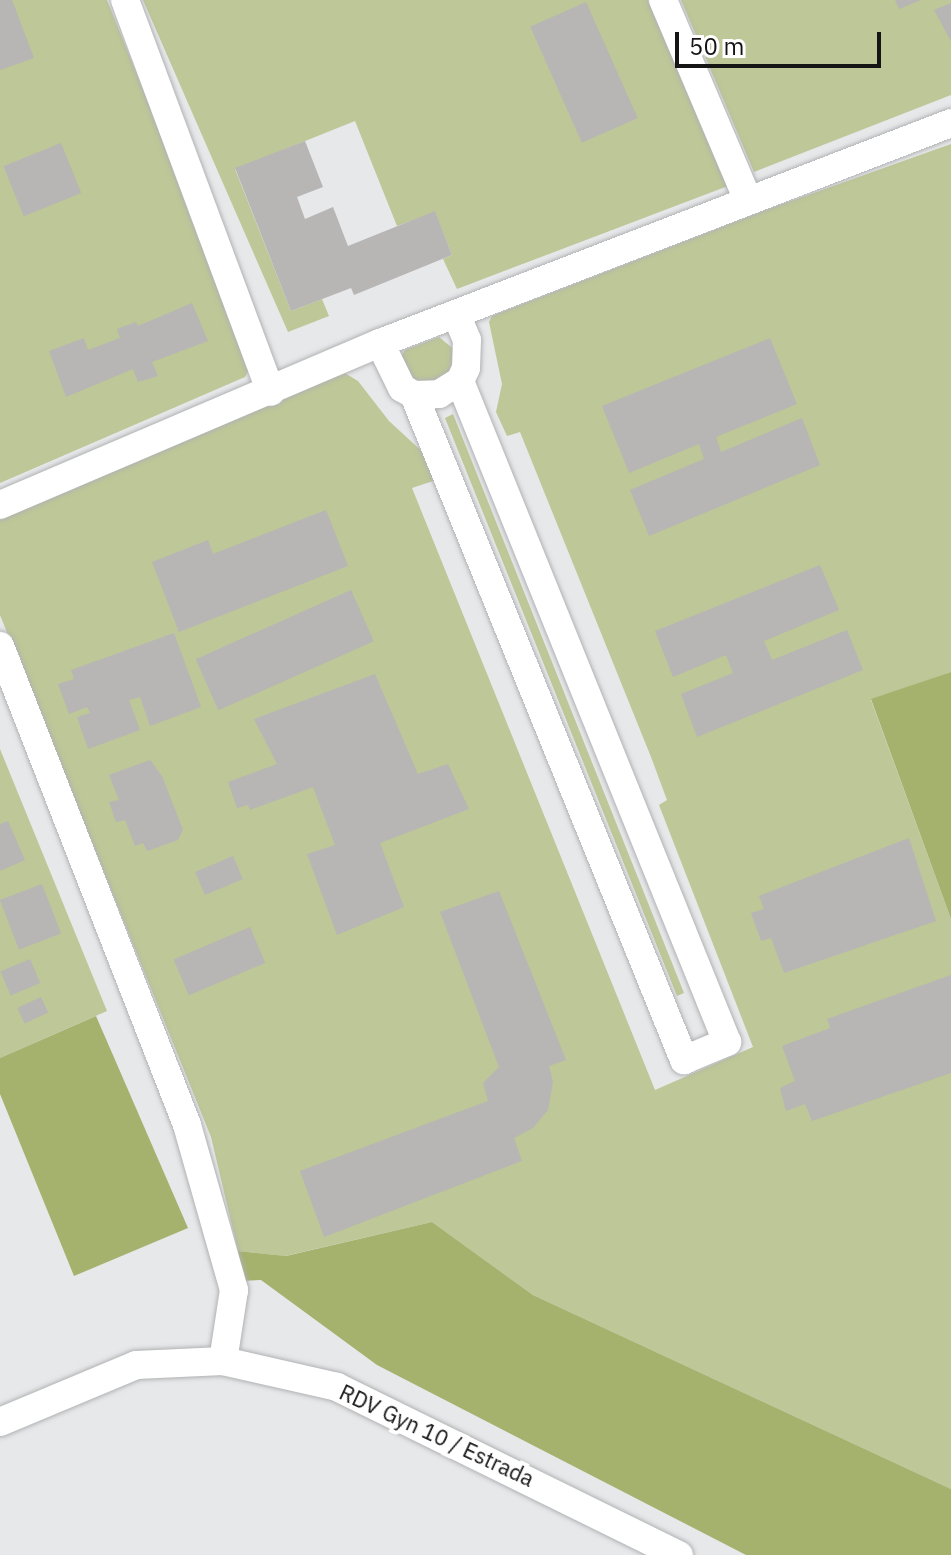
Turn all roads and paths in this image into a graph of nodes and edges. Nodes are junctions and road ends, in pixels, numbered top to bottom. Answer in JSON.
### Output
{"nodes":[{"id":1,"x":125,"y":0,"type":"edge"},
{"id":2,"x":663,"y":0,"type":"edge"},
{"id":3,"x":951,"y":123,"type":"edge"},
{"id":4,"x":747,"y":198,"type":"junction"},
{"id":5,"x":456,"y":314,"type":"junction"},
{"id":6,"x":380,"y":343,"type":"junction"},
{"id":7,"x":460,"y":381,"type":"junction"},
{"id":8,"x":271,"y":392,"type":"junction"},
{"id":9,"x":414,"y":395,"type":"junction"},
{"id":10,"x":0,"y":505,"type":"edge"},
{"id":11,"x":0,"y":646,"type":"edge"},
{"id":12,"x":223,"y":1361,"type":"junction"},
{"id":13,"x":0,"y":1422,"type":"edge"},
{"id":14,"x":679,"y":1555,"type":"edge"}],
"edges":[{"from":1,"to":8,"type":"street"},
{"from":2,"to":4,"type":"street"},
{"from":3,"to":4,"type":"street"},
{"from":4,"to":5,"type":"street"},
{"from":5,"to":6,"type":"street"},
{"from":5,"to":7,"type":"street"},
{"from":6,"to":8,"type":"street"},
{"from":6,"to":9,"type":"street"},
{"from":7,"to":9,"type":"street"},
{"from":7,"to":9,"type":"street"},
{"from":8,"to":10,"type":"street"},
{"from":11,"to":12,"type":"street"},
{"from":12,"to":13,"type":"street","name":"RDV Gyn 10 / Estrada"},
{"from":12,"to":14,"type":"street","name":"RDV Gyn 10 / Estrada"}]}
